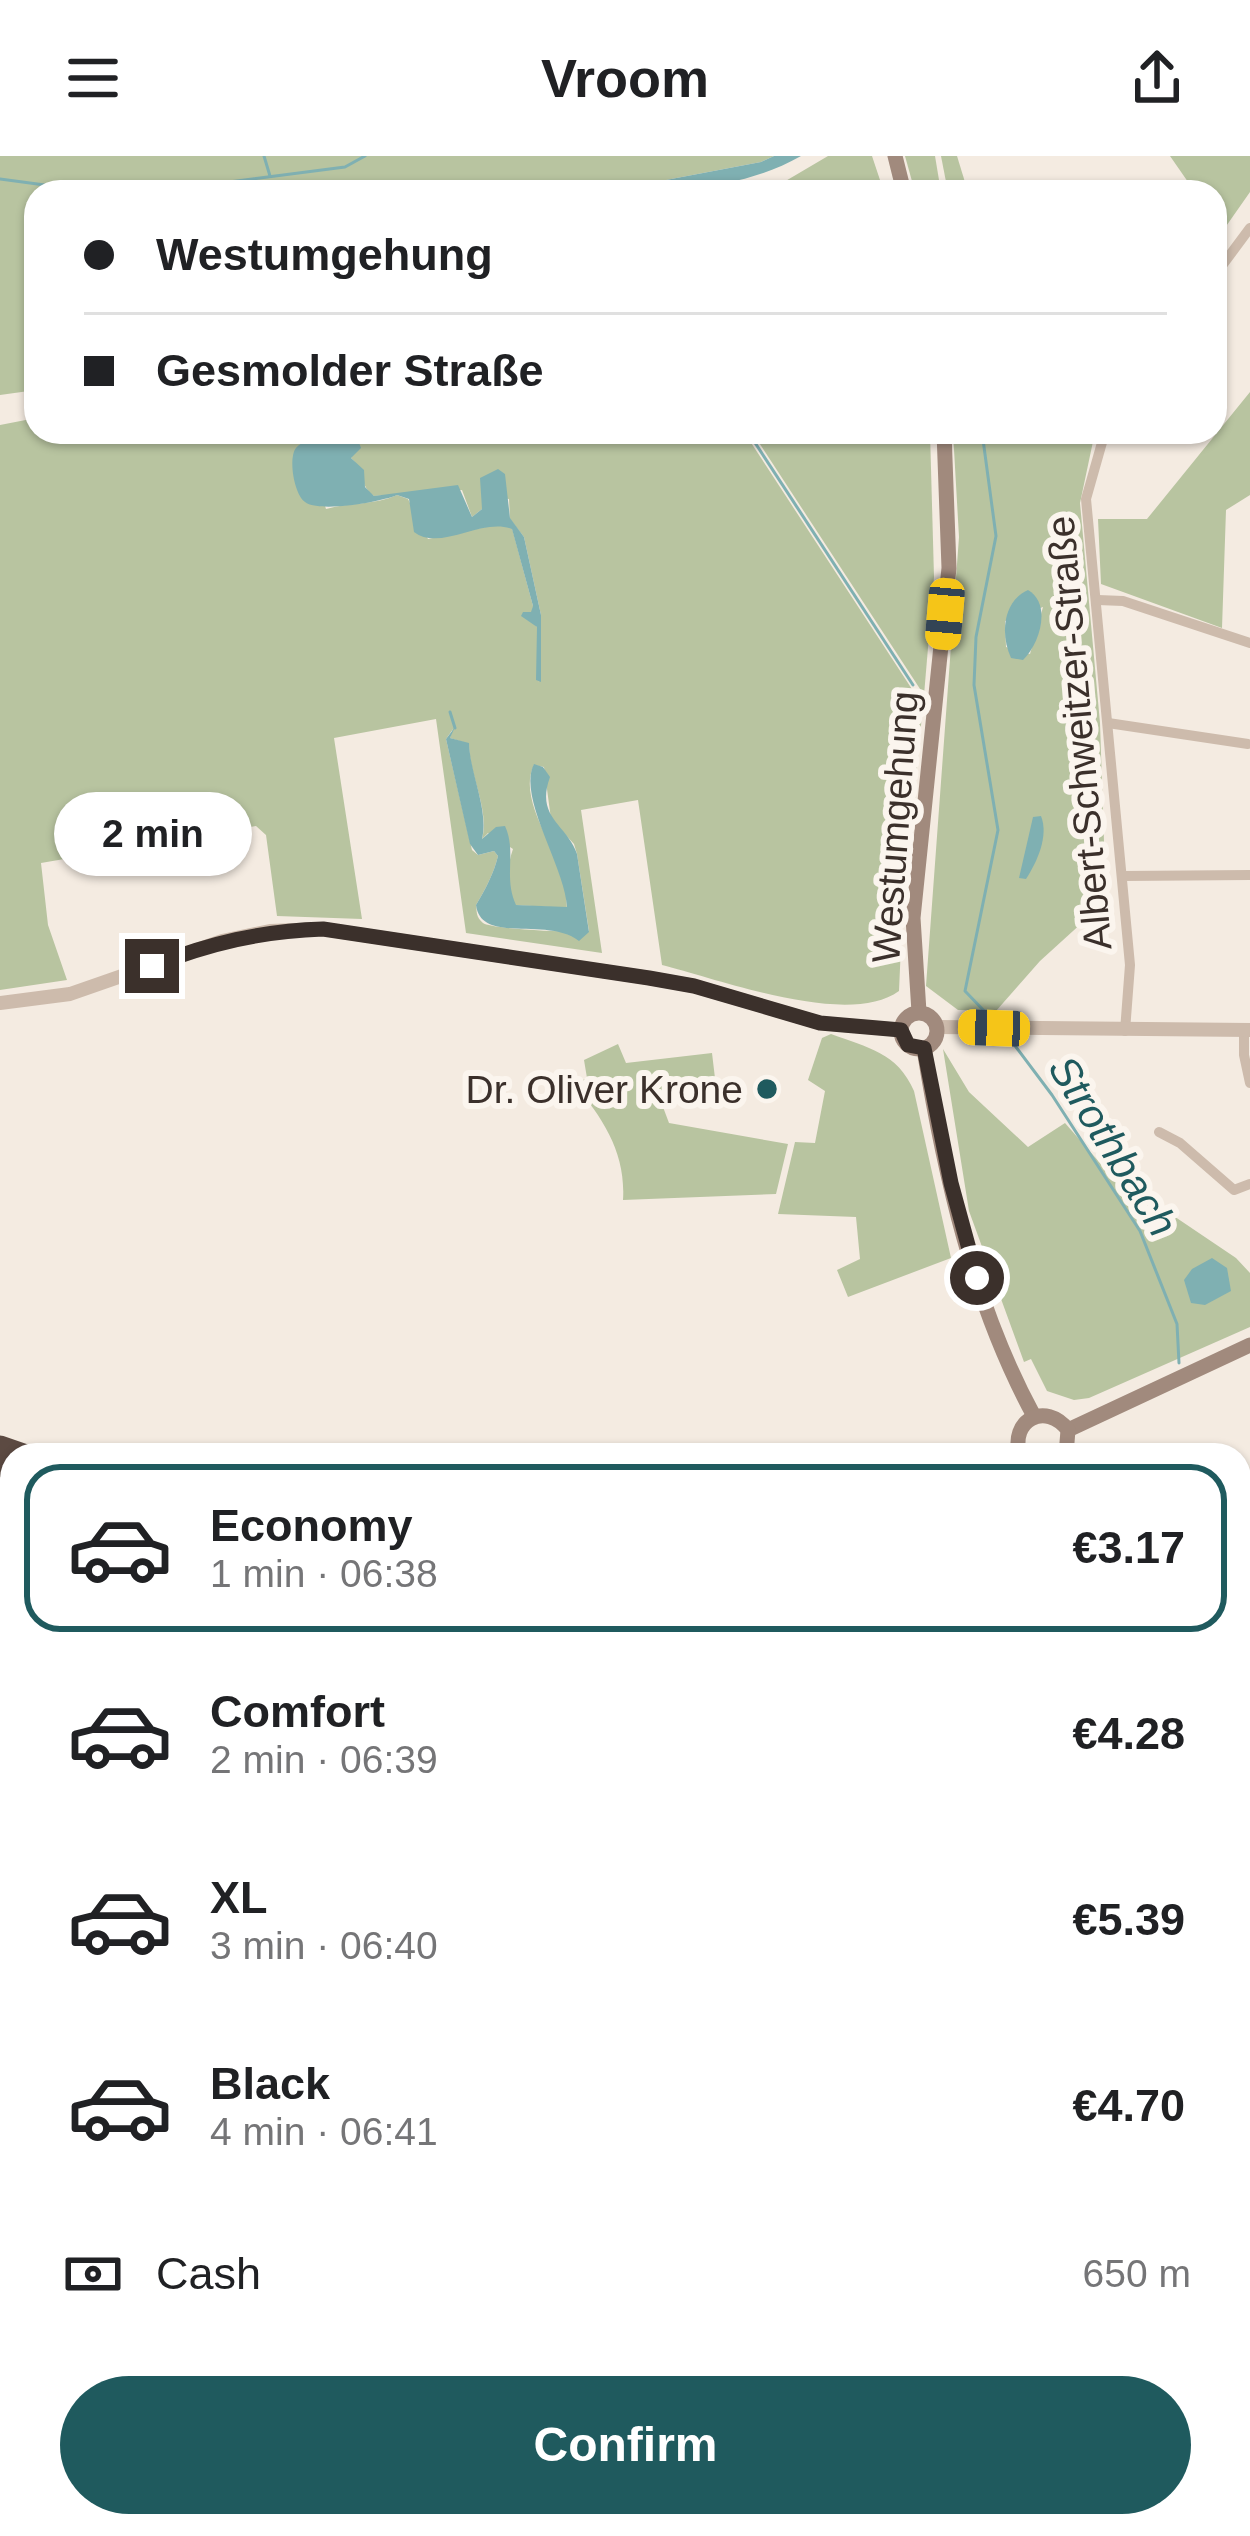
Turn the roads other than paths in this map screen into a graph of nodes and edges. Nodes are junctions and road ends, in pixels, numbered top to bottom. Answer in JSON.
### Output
{"nodes":[{"id":1,"x":1250,"y":228,"type":"edge"},
{"id":2,"x":1227,"y":259,"type":"edge"},
{"id":3,"x":944,"y":444,"type":"edge"},
{"id":4,"x":1102,"y":444,"type":"edge"},
{"id":5,"x":1099,"y":600,"type":"junction"},
{"id":6,"x":1250,"y":643,"type":"edge"},
{"id":7,"x":1108,"y":723,"type":"junction"},
{"id":8,"x":1249,"y":744,"type":"edge"},
{"id":9,"x":1250,"y":875,"type":"edge"},
{"id":10,"x":1124,"y":876,"type":"junction"},
{"id":11,"x":0,"y":1003,"type":"edge"},
{"id":12,"x":919,"y":1012,"type":"junction"},
{"id":13,"x":938,"y":1028,"type":"junction"},
{"id":14,"x":901,"y":1030,"type":"junction"},
{"id":15,"x":1247,"y":1030,"type":"edge"},
{"id":16,"x":1125,"y":1031,"type":"junction"},
{"id":17,"x":924,"y":1048,"type":"junction"},
{"id":18,"x":1250,"y":1084,"type":"edge"},
{"id":19,"x":1159,"y":1132,"type":"dead end"},
{"id":20,"x":1250,"y":1184,"type":"edge"},
{"id":21,"x":1250,"y":1345,"type":"edge"},
{"id":22,"x":1034,"y":1416,"type":"junction"},
{"id":23,"x":1068,"y":1430,"type":"junction"},
{"id":24,"x":1018,"y":1443,"type":"edge"},
{"id":25,"x":1070,"y":1443,"type":"edge"}],
"edges":[{"from":1,"to":2,"type":"street"},
{"from":3,"to":12,"type":"main road","name":"Westumgehung"},
{"from":4,"to":5,"type":"street","name":"Albert-Schweitzer-Straße"},
{"from":5,"to":6,"type":"street"},
{"from":5,"to":7,"type":"street","name":"Albert-Schweitzer-Straße"},
{"from":7,"to":8,"type":"street"},
{"from":7,"to":10,"type":"street","name":"Albert-Schweitzer-Straße"},
{"from":9,"to":10,"type":"street"},
{"from":10,"to":16,"type":"street","name":"Albert-Schweitzer-Straße"},
{"from":11,"to":14,"type":"street"},
{"from":12,"to":13,"type":"main road"},
{"from":12,"to":14,"type":"main road"},
{"from":13,"to":16,"type":"street"},
{"from":13,"to":17,"type":"main road"},
{"from":14,"to":17,"type":"main road"},
{"from":15,"to":16,"type":"street"},
{"from":15,"to":18,"type":"street"},
{"from":17,"to":22,"type":"main road"},
{"from":19,"to":20,"type":"street"},
{"from":21,"to":23,"type":"main road"},
{"from":22,"to":23,"type":"main road"},
{"from":22,"to":24,"type":"main road"},
{"from":23,"to":25,"type":"main road"}]}
